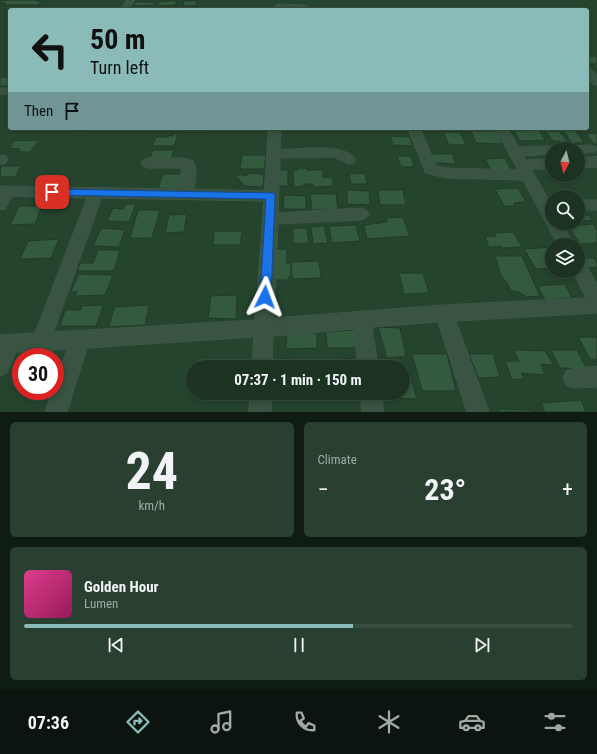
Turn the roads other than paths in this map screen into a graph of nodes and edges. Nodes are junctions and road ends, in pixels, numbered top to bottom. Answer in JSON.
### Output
{"nodes":[{"id":1,"x":278,"y":7,"type":"dead end"},
{"id":2,"x":288,"y":8,"type":"edge"},
{"id":3,"x":589,"y":73,"type":"edge"},
{"id":4,"x":597,"y":83,"type":"edge"},
{"id":5,"x":275,"y":130,"type":"edge"},
{"id":6,"x":415,"y":130,"type":"edge"},
{"id":7,"x":502,"y":130,"type":"edge"},
{"id":8,"x":545,"y":150,"type":"edge"},
{"id":9,"x":514,"y":152,"type":"junction"},
{"id":10,"x":274,"y":154,"type":"junction"},
{"id":11,"x":349,"y":160,"type":"dead end"},
{"id":12,"x":597,"y":162,"type":"edge"},
{"id":13,"x":148,"y":163,"type":"dead end"},
{"id":14,"x":585,"y":163,"type":"edge"},
{"id":15,"x":545,"y":166,"type":"edge"},
{"id":16,"x":524,"y":170,"type":"junction"},
{"id":17,"x":4,"y":191,"type":"edge"},
{"id":18,"x":96,"y":193,"type":"junction"},
{"id":19,"x":186,"y":194,"type":"junction"},
{"id":20,"x":271,"y":196,"type":"junction"},
{"id":21,"x":545,"y":202,"type":"edge"},
{"id":22,"x":597,"y":204,"type":"edge"},
{"id":23,"x":0,"y":205,"type":"edge"},
{"id":24,"x":585,"y":205,"type":"edge"},
{"id":25,"x":361,"y":214,"type":"dead end"},
{"id":26,"x":269,"y":219,"type":"junction"},
{"id":27,"x":585,"y":278,"type":"edge"},
{"id":28,"x":597,"y":300,"type":"edge"},
{"id":29,"x":597,"y":305,"type":"edge"},
{"id":30,"x":444,"y":313,"type":"junction"},
{"id":31,"x":362,"y":320,"type":"junction"},
{"id":32,"x":263,"y":328,"type":"junction"},
{"id":33,"x":80,"y":339,"type":"junction"},
{"id":34,"x":41,"y":342,"type":"junction"},
{"id":35,"x":5,"y":344,"type":"edge"},
{"id":36,"x":262,"y":360,"type":"edge"},
{"id":37,"x":367,"y":360,"type":"edge"},
{"id":38,"x":0,"y":366,"type":"edge"},
{"id":39,"x":597,"y":377,"type":"edge"},
{"id":40,"x":573,"y":378,"type":"dead end"},
{"id":41,"x":261,"y":400,"type":"edge"},
{"id":42,"x":372,"y":400,"type":"edge"},
{"id":43,"x":56,"y":412,"type":"edge"},
{"id":44,"x":260,"y":412,"type":"edge"},
{"id":45,"x":373,"y":412,"type":"edge"},
{"id":46,"x":478,"y":412,"type":"edge"}],
"edges":[{"from":1,"to":2,"type":"street"},
{"from":3,"to":4,"type":"street"},
{"from":5,"to":10,"type":"street"},
{"from":6,"to":16,"type":"street"},
{"from":7,"to":9,"type":"street"},
{"from":8,"to":9,"type":"street"},
{"from":9,"to":16,"type":"street"},
{"from":10,"to":11,"type":"street"},
{"from":10,"to":20,"type":"street"},
{"from":12,"to":14,"type":"street"},
{"from":13,"to":19,"type":"street"},
{"from":15,"to":16,"type":"street"},
{"from":16,"to":21,"type":"street"},
{"from":17,"to":18,"type":"street"},
{"from":17,"to":23,"type":"street"},
{"from":18,"to":19,"type":"street"},
{"from":18,"to":34,"type":"street"},
{"from":19,"to":20,"type":"street"},
{"from":20,"to":26,"type":"street"},
{"from":22,"to":24,"type":"street"},
{"from":25,"to":26,"type":"street"},
{"from":26,"to":32,"type":"street"},
{"from":27,"to":28,"type":"street"},
{"from":29,"to":30,"type":"street"},
{"from":30,"to":31,"type":"street"},
{"from":30,"to":46,"type":"street"},
{"from":31,"to":32,"type":"street"},
{"from":31,"to":37,"type":"street"},
{"from":32,"to":33,"type":"street"},
{"from":32,"to":36,"type":"street"},
{"from":33,"to":34,"type":"street"},
{"from":33,"to":43,"type":"street"},
{"from":34,"to":35,"type":"street"},
{"from":35,"to":38,"type":"street"},
{"from":39,"to":40,"type":"street"},
{"from":41,"to":44,"type":"street"},
{"from":42,"to":45,"type":"street"}]}
